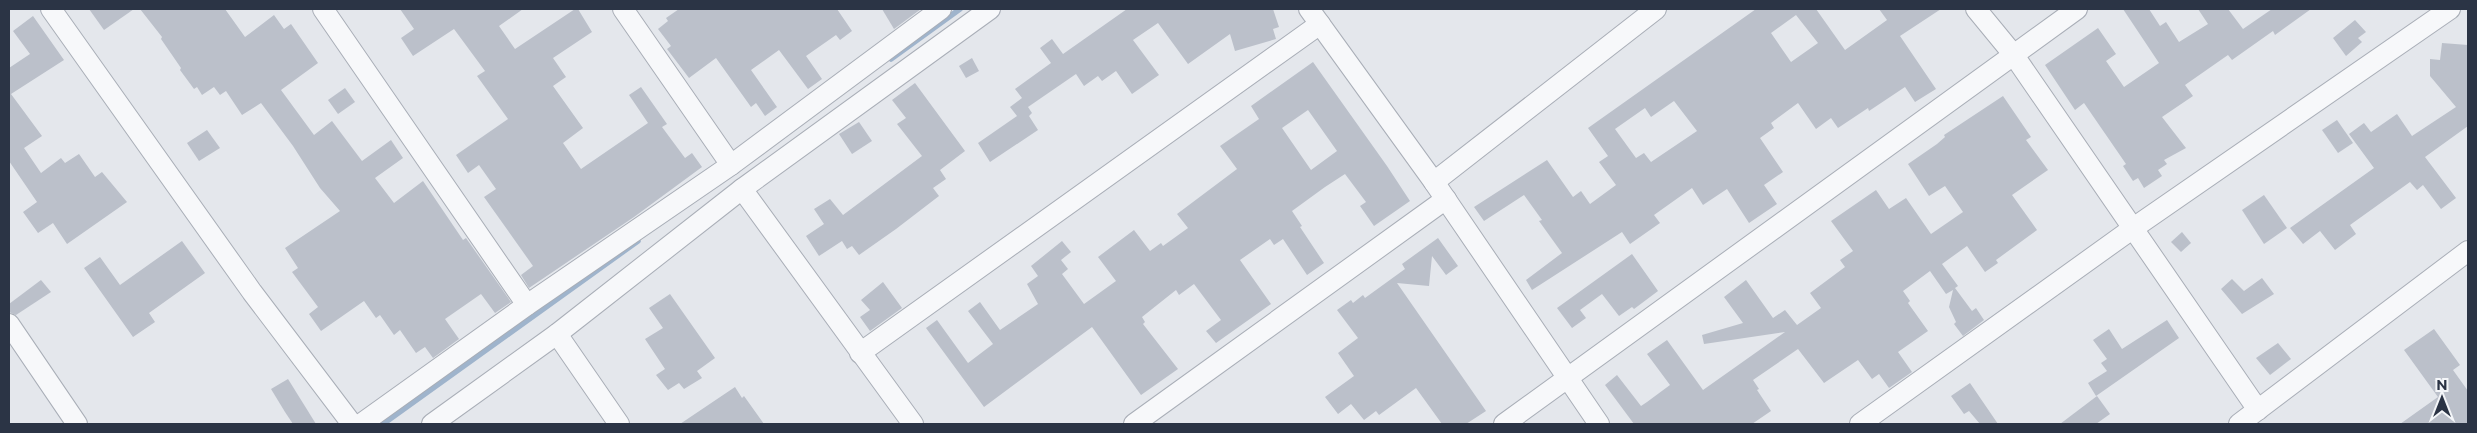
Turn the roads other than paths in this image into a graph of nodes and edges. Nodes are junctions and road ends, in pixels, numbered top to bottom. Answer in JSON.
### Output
{"nodes":[{"id":1,"x":51,"y":9,"type":"edge"},
{"id":2,"x":323,"y":9,"type":"edge"},
{"id":3,"x":941,"y":9,"type":"edge"},
{"id":4,"x":990,"y":9,"type":"edge"},
{"id":5,"x":1656,"y":9,"type":"edge"},
{"id":6,"x":1976,"y":9,"type":"edge"},
{"id":7,"x":2077,"y":9,"type":"edge"},
{"id":8,"x":2450,"y":9,"type":"edge"},
{"id":9,"x":625,"y":10,"type":"edge"},
{"id":10,"x":1314,"y":16,"type":"edge"},
{"id":11,"x":2013,"y":54,"type":"junction"},
{"id":12,"x":731,"y":164,"type":"junction"},
{"id":13,"x":1434,"y":182,"type":"junction"},
{"id":14,"x":742,"y":189,"type":"junction"},
{"id":15,"x":1446,"y":199,"type":"junction"},
{"id":16,"x":2132,"y":228,"type":"junction"},
{"id":17,"x":2468,"y":251,"type":"edge"},
{"id":18,"x":527,"y":306,"type":"junction"},
{"id":19,"x":9,"y":324,"type":"edge"},
{"id":20,"x":557,"y":334,"type":"junction"},
{"id":21,"x":860,"y":353,"type":"junction"},
{"id":22,"x":1568,"y":379,"type":"junction"},
{"id":23,"x":2258,"y":410,"type":"junction"},
{"id":24,"x":77,"y":424,"type":"edge"},
{"id":25,"x":352,"y":424,"type":"edge"},
{"id":26,"x":361,"y":424,"type":"edge"},
{"id":27,"x":432,"y":424,"type":"edge"},
{"id":28,"x":619,"y":424,"type":"edge"},
{"id":29,"x":913,"y":424,"type":"edge"},
{"id":30,"x":1134,"y":424,"type":"edge"},
{"id":31,"x":1504,"y":424,"type":"edge"},
{"id":32,"x":1599,"y":424,"type":"edge"},
{"id":33,"x":1860,"y":424,"type":"edge"},
{"id":34,"x":2239,"y":424,"type":"edge"}],
"edges":[{"from":1,"to":25,"type":"street"},
{"from":2,"to":18,"type":"street"},
{"from":3,"to":12,"type":"street"},
{"from":4,"to":14,"type":"street"},
{"from":5,"to":13,"type":"street"},
{"from":6,"to":11,"type":"street"},
{"from":7,"to":11,"type":"street"},
{"from":8,"to":16,"type":"street"},
{"from":9,"to":12,"type":"street"},
{"from":10,"to":13,"type":"street"},
{"from":10,"to":21,"type":"street"},
{"from":11,"to":16,"type":"street"},
{"from":11,"to":22,"type":"street"},
{"from":12,"to":18,"type":"street"},
{"from":13,"to":15,"type":"street"},
{"from":14,"to":20,"type":"street"},
{"from":14,"to":21,"type":"street"},
{"from":15,"to":22,"type":"street"},
{"from":15,"to":30,"type":"street"},
{"from":16,"to":23,"type":"street"},
{"from":16,"to":33,"type":"street"},
{"from":17,"to":23,"type":"street"},
{"from":18,"to":26,"type":"street"},
{"from":19,"to":24,"type":"street"},
{"from":20,"to":27,"type":"street"},
{"from":20,"to":28,"type":"street"},
{"from":21,"to":29,"type":"street"},
{"from":22,"to":31,"type":"street"},
{"from":22,"to":32,"type":"street"},
{"from":23,"to":34,"type":"street"}]}
